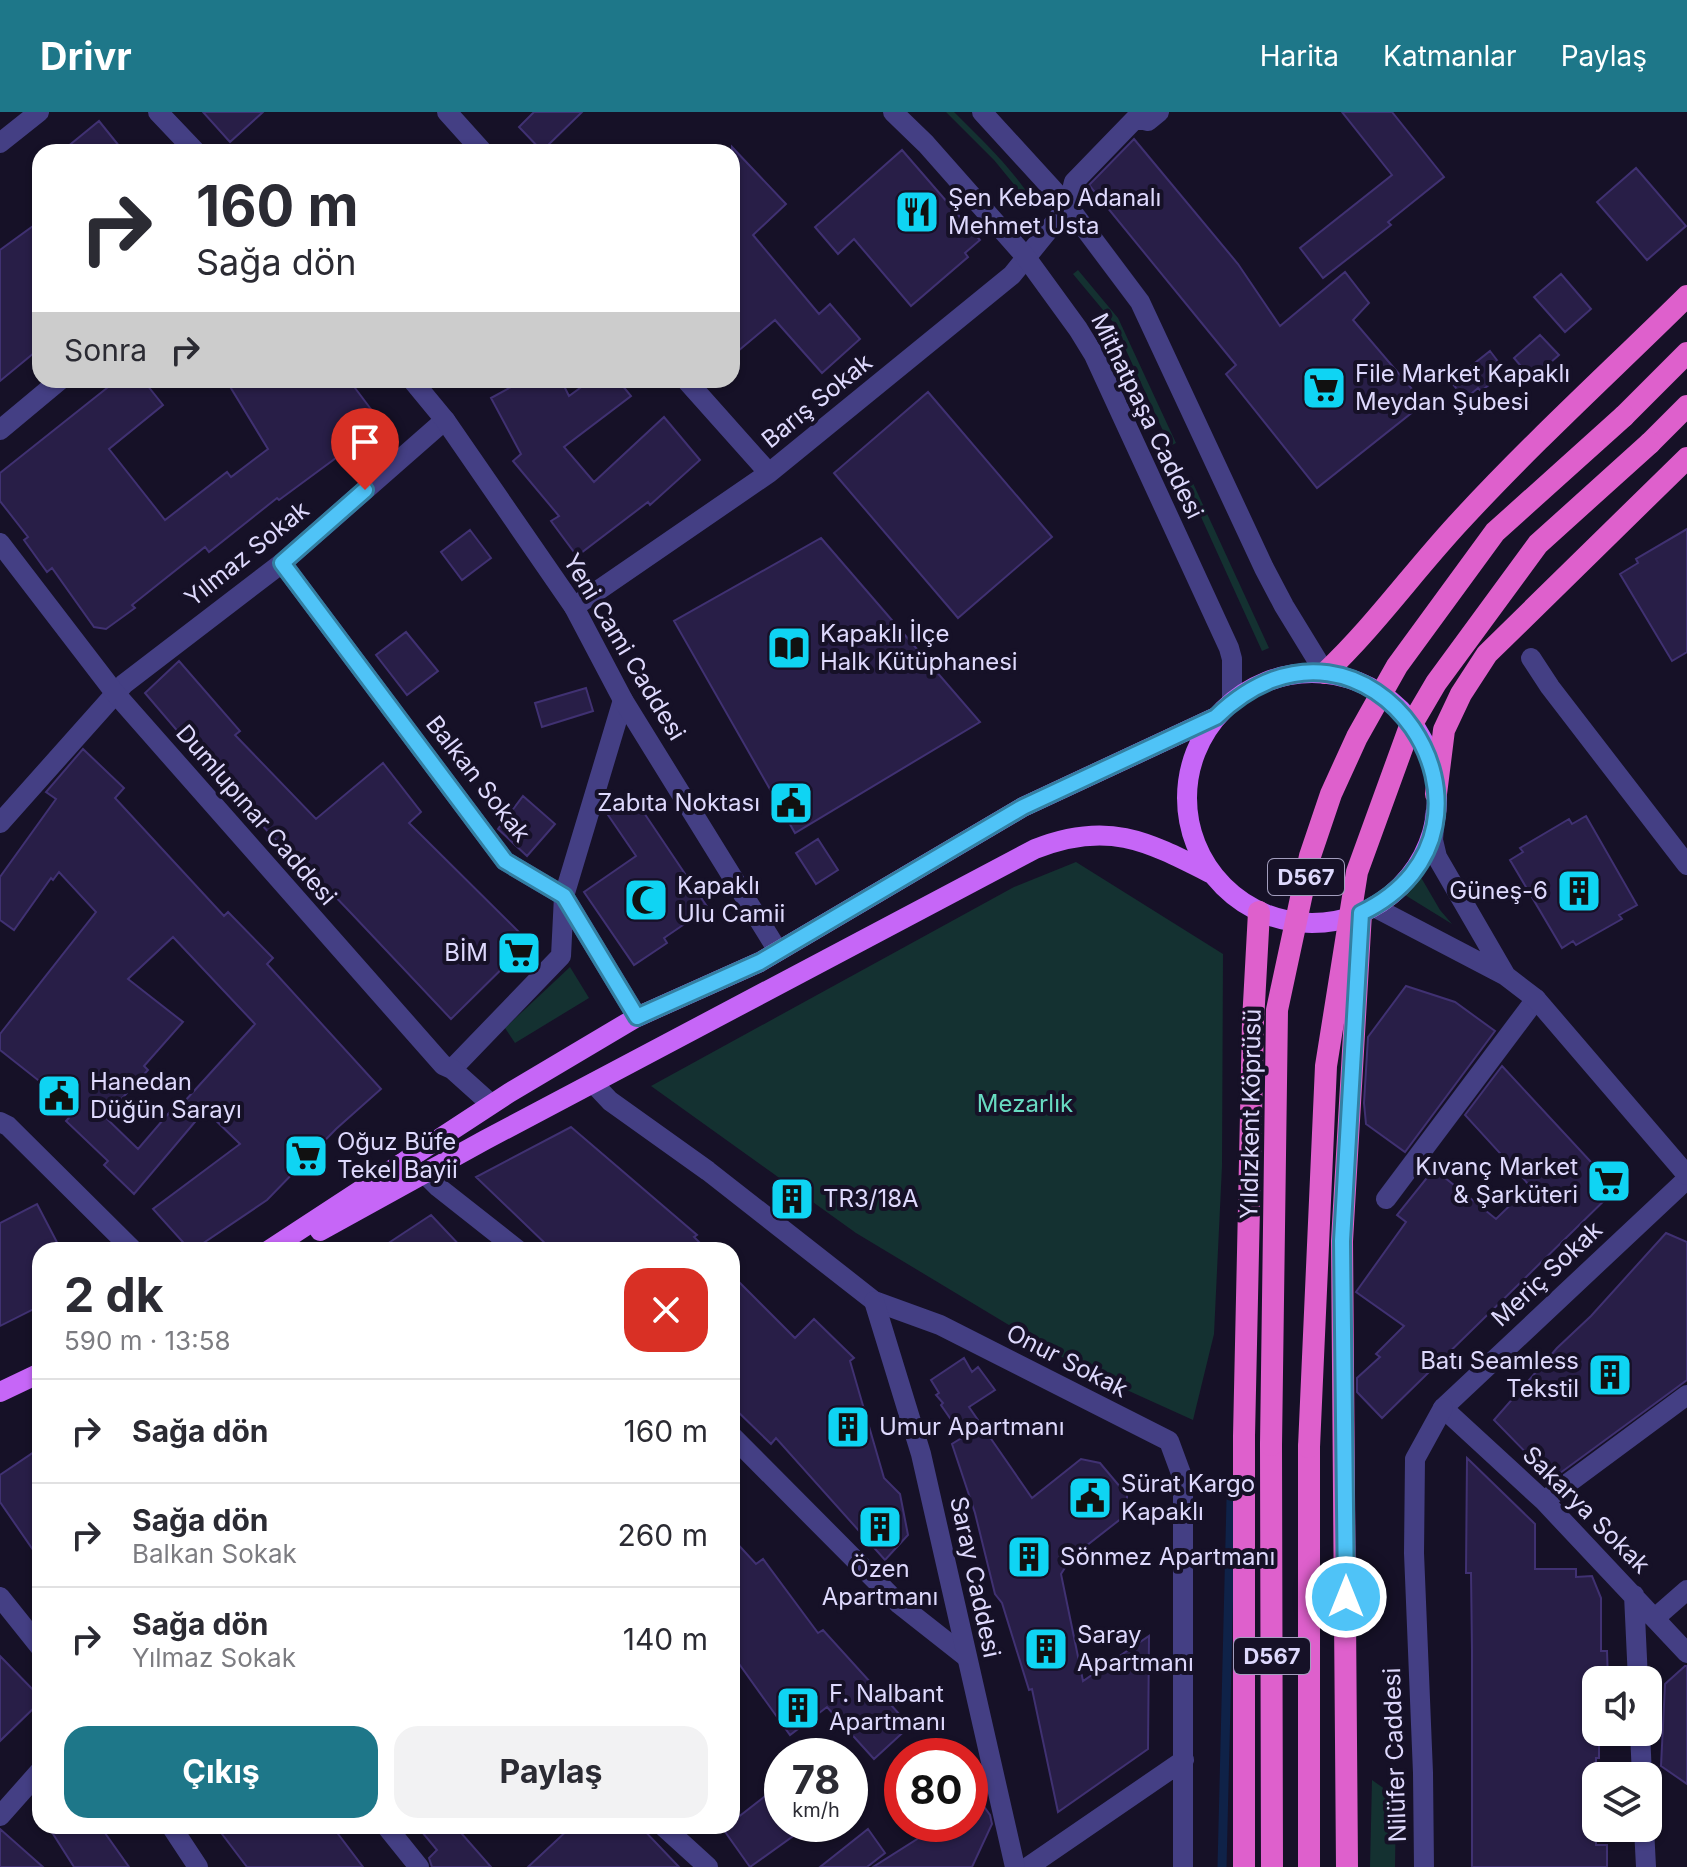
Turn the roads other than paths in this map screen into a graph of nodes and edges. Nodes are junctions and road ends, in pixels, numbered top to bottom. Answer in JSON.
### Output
{"nodes":[{"id":1,"x":39,"y":112,"type":"edge"},
{"id":2,"x":158,"y":112,"type":"edge"},
{"id":3,"x":447,"y":112,"type":"edge"},
{"id":4,"x":893,"y":112,"type":"edge"},
{"id":5,"x":982,"y":112,"type":"edge"},
{"id":6,"x":1159,"y":112,"type":"edge"},
{"id":7,"x":0,"y":143,"type":"edge"},
{"id":8,"x":188,"y":144,"type":"edge"},
{"id":9,"x":476,"y":144,"type":"edge"},
{"id":10,"x":1068,"y":206,"type":"junction"},
{"id":11,"x":1025,"y":256,"type":"junction"},
{"id":12,"x":1687,"y":296,"type":"edge"},
{"id":13,"x":1687,"y":353,"type":"edge"},
{"id":14,"x":50,"y":388,"type":"edge"},
{"id":15,"x":419,"y":388,"type":"edge"},
{"id":16,"x":693,"y":388,"type":"edge"},
{"id":17,"x":1687,"y":406,"type":"edge"},
{"id":18,"x":445,"y":420,"type":"junction"},
{"id":19,"x":0,"y":430,"type":"edge"},
{"id":20,"x":1687,"y":458,"type":"edge"},
{"id":21,"x":769,"y":473,"type":"junction"},
{"id":22,"x":0,"y":543,"type":"edge"},
{"id":23,"x":282,"y":563,"type":"junction"},
{"id":24,"x":574,"y":607,"type":"junction"},
{"id":25,"x":1531,"y":658,"type":"dead end"},
{"id":26,"x":1325,"y":673,"type":"junction"},
{"id":27,"x":115,"y":693,"type":"junction"},
{"id":28,"x":623,"y":700,"type":"junction"},
{"id":29,"x":1232,"y":702,"type":"junction"},
{"id":30,"x":1216,"y":717,"type":"junction"},
{"id":31,"x":1436,"y":804,"type":"junction"},
{"id":32,"x":0,"y":823,"type":"edge"},
{"id":33,"x":1687,"y":865,"type":"edge"},
{"id":34,"x":1212,"y":874,"type":"junction"},
{"id":35,"x":564,"y":896,"type":"junction"},
{"id":36,"x":1368,"y":910,"type":"junction"},
{"id":37,"x":1259,"y":912,"type":"junction"},
{"id":38,"x":778,"y":951,"type":"junction"},
{"id":39,"x":1506,"y":976,"type":"junction"},
{"id":40,"x":1536,"y":999,"type":"junction"},
{"id":41,"x":637,"y":1017,"type":"junction"},
{"id":42,"x":452,"y":1069,"type":"junction"},
{"id":43,"x":593,"y":1083,"type":"junction"},
{"id":44,"x":491,"y":1104,"type":"junction"},
{"id":45,"x":0,"y":1122,"type":"edge"},
{"id":46,"x":425,"y":1174,"type":"junction"},
{"id":47,"x":1687,"y":1177,"type":"edge"},
{"id":48,"x":1386,"y":1199,"type":"dead end"},
{"id":49,"x":125,"y":1242,"type":"edge"},
{"id":50,"x":281,"y":1242,"type":"edge"},
{"id":51,"x":300,"y":1242,"type":"edge"},
{"id":52,"x":508,"y":1242,"type":"edge"},
{"id":53,"x":874,"y":1301,"type":"junction"},
{"id":54,"x":32,"y":1377,"type":"edge"},
{"id":55,"x":0,"y":1392,"type":"edge"},
{"id":56,"x":1687,"y":1395,"type":"edge"},
{"id":57,"x":1443,"y":1408,"type":"junction"},
{"id":58,"x":740,"y":1447,"type":"edge"},
{"id":59,"x":1544,"y":1501,"type":"junction"},
{"id":60,"x":1687,"y":1590,"type":"edge"},
{"id":61,"x":1634,"y":1595,"type":"junction"},
{"id":62,"x":3,"y":1609,"type":"edge"},
{"id":63,"x":1655,"y":1618,"type":"junction"},
{"id":64,"x":32,"y":1631,"type":"edge"},
{"id":65,"x":1687,"y":1653,"type":"edge"},
{"id":66,"x":965,"y":1656,"type":"junction"},
{"id":67,"x":1637,"y":1666,"type":"edge"},
{"id":68,"x":1184,"y":1760,"type":"junction"},
{"id":69,"x":32,"y":1780,"type":"edge"},
{"id":70,"x":0,"y":1816,"type":"edge"},
{"id":71,"x":176,"y":1834,"type":"edge"},
{"id":72,"x":392,"y":1834,"type":"edge"},
{"id":73,"x":670,"y":1834,"type":"edge"},
{"id":74,"x":1645,"y":1842,"type":"edge"},
{"id":75,"x":697,"y":1864,"type":"edge"},
{"id":76,"x":198,"y":1867,"type":"edge"},
{"id":77,"x":419,"y":1867,"type":"edge"},
{"id":78,"x":1015,"y":1867,"type":"edge"},
{"id":79,"x":1028,"y":1867,"type":"edge"},
{"id":80,"x":1183,"y":1867,"type":"edge"},
{"id":81,"x":1244,"y":1867,"type":"edge"},
{"id":82,"x":1272,"y":1867,"type":"edge"},
{"id":83,"x":1309,"y":1867,"type":"edge"},
{"id":84,"x":1347,"y":1867,"type":"edge"},
{"id":85,"x":1424,"y":1867,"type":"edge"},
{"id":86,"x":1646,"y":1867,"type":"edge"}],
"edges":[{"from":1,"to":7,"type":"street"},
{"from":2,"to":8,"type":"street"},
{"from":3,"to":9,"type":"street"},
{"from":4,"to":11,"type":"street","name":"Mithatpaşa Caddesi"},
{"from":5,"to":10,"type":"street","name":"Mithatpaşa Caddesi"},
{"from":6,"to":10,"type":"street","name":"Barış Sokak"},
{"from":10,"to":11,"type":"street","name":"Barış Sokak"},
{"from":10,"to":26,"type":"street","name":"Mithatpaşa Caddesi"},
{"from":11,"to":21,"type":"street","name":"Barış Sokak"},
{"from":11,"to":29,"type":"street","name":"Mithatpaşa Caddesi"},
{"from":12,"to":26,"type":"highway"},
{"from":13,"to":82,"type":"highway","name":"Yıldızkent Köprüsü","number":"D567","bridge":true},
{"from":14,"to":19,"type":"street"},
{"from":15,"to":18,"type":"street","name":"Yeni Cami Caddesi"},
{"from":16,"to":21,"type":"street"},
{"from":17,"to":83,"type":"highway","number":"D567","bridge":true},
{"from":18,"to":23,"type":"street","name":"Yılmaz Sokak"},
{"from":18,"to":24,"type":"street","name":"Yeni Cami Caddesi"},
{"from":20,"to":31,"type":"highway"},
{"from":21,"to":24,"type":"street","name":"Barış Sokak"},
{"from":22,"to":27,"type":"street","name":"Dumlupınar Caddesi"},
{"from":23,"to":27,"type":"street","name":"Yılmaz Sokak"},
{"from":23,"to":35,"type":"street","name":"Balkan Sokak"},
{"from":24,"to":28,"type":"street","name":"Yeni Cami Caddesi"},
{"from":25,"to":33,"type":"street"},
{"from":26,"to":29,"type":"main road"},
{"from":26,"to":31,"type":"main road"},
{"from":27,"to":32,"type":"street","name":"Yılmaz Sokak"},
{"from":27,"to":42,"type":"street","name":"Dumlupınar Caddesi"},
{"from":28,"to":35,"type":"street"},
{"from":28,"to":38,"type":"street","name":"Yeni Cami Caddesi"},
{"from":29,"to":30,"type":"main road"},
{"from":30,"to":34,"type":"main road"},
{"from":30,"to":38,"type":"main road"},
{"from":31,"to":36,"type":"main road"},
{"from":31,"to":39,"type":"street"},
{"from":34,"to":37,"type":"main road"},
{"from":34,"to":43,"type":"main road"},
{"from":35,"to":41,"type":"street","name":"Balkan Sokak"},
{"from":35,"to":42,"type":"street"},
{"from":36,"to":37,"type":"main road"},
{"from":36,"to":39,"type":"street"},
{"from":36,"to":84,"type":"highway"},
{"from":37,"to":81,"type":"highway"},
{"from":38,"to":41,"type":"main road"},
{"from":39,"to":40,"type":"street"},
{"from":40,"to":47,"type":"street"},
{"from":40,"to":48,"type":"street"},
{"from":41,"to":44,"type":"main road"},
{"from":42,"to":44,"type":"street","name":"Dumlupınar Caddesi"},
{"from":43,"to":46,"type":"main road"},
{"from":43,"to":53,"type":"street","name":"Onur Sokak"},
{"from":44,"to":50,"type":"main road"},
{"from":45,"to":49,"type":"street"},
{"from":46,"to":51,"type":"main road"},
{"from":46,"to":52,"type":"street"},
{"from":47,"to":57,"type":"street","name":"Meriç Sokak"},
{"from":53,"to":66,"type":"street","name":"Saray Caddesi"},
{"from":53,"to":68,"type":"street","name":"Onur Sokak"},
{"from":54,"to":55,"type":"main road"},
{"from":56,"to":59,"type":"street"},
{"from":57,"to":59,"type":"street","name":"Sakarya Sokak"},
{"from":57,"to":85,"type":"street","name":"Nilüfer Caddesi"},
{"from":58,"to":66,"type":"street"},
{"from":59,"to":61,"type":"street","name":"Sakarya Sokak"},
{"from":60,"to":63,"type":"street"},
{"from":61,"to":63,"type":"street","name":"Sakarya Sokak"},
{"from":61,"to":67,"type":"street"},
{"from":62,"to":64,"type":"street"},
{"from":63,"to":65,"type":"street","name":"Sakarya Sokak"},
{"from":66,"to":78,"type":"street","name":"Saray Caddesi"},
{"from":68,"to":79,"type":"street"},
{"from":68,"to":80,"type":"street","name":"Onur Sokak"},
{"from":69,"to":70,"type":"street"},
{"from":71,"to":76,"type":"street"},
{"from":72,"to":77,"type":"street"},
{"from":73,"to":75,"type":"street"},
{"from":74,"to":86,"type":"street"}]}
